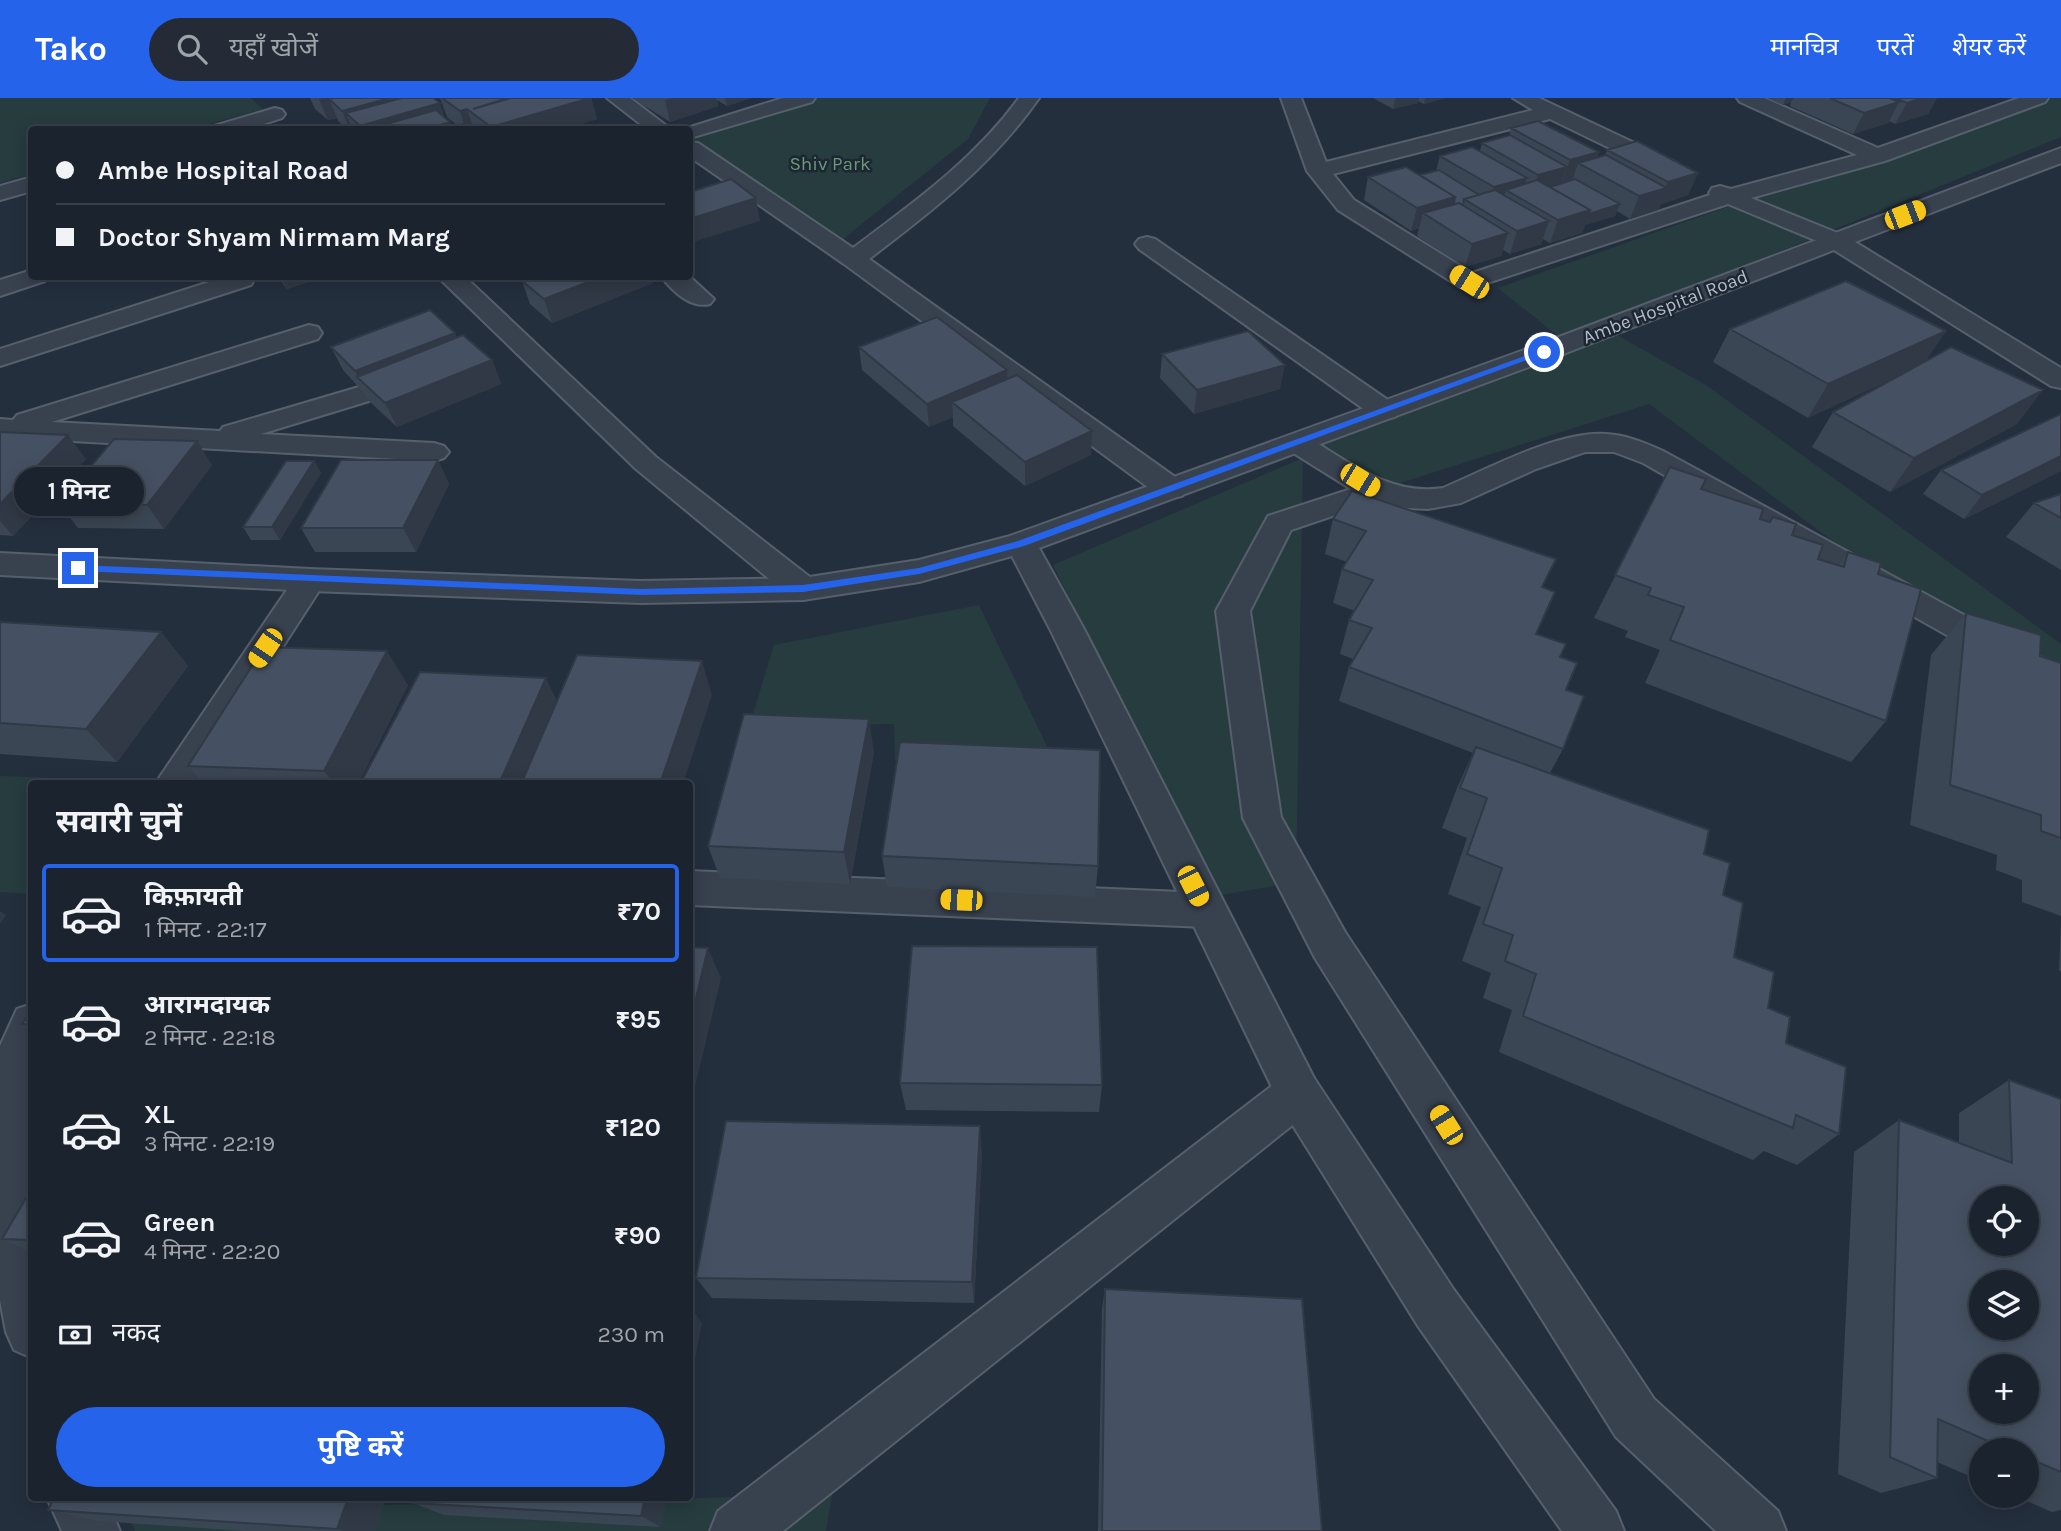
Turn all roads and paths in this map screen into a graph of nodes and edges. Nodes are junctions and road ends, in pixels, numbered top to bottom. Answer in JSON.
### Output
{"nodes":[{"id":1,"x":261,"y":98,"type":"edge"},
{"id":2,"x":617,"y":98,"type":"edge"},
{"id":3,"x":804,"y":98,"type":"edge"},
{"id":4,"x":1029,"y":98,"type":"edge"},
{"id":5,"x":1291,"y":98,"type":"edge"},
{"id":6,"x":1523,"y":98,"type":"edge"},
{"id":7,"x":1748,"y":98,"type":"edge"},
{"id":8,"x":2038,"y":98,"type":"edge"},
{"id":9,"x":1551,"y":112,"type":"junction"},
{"id":10,"x":275,"y":114,"type":"junction"},
{"id":11,"x":234,"y":126,"type":"edge"},
{"id":12,"x":288,"y":126,"type":"edge"},
{"id":13,"x":656,"y":126,"type":"edge"},
{"id":14,"x":693,"y":131,"type":"edge"},
{"id":15,"x":693,"y":150,"type":"edge"},
{"id":16,"x":2061,"y":155,"type":"edge"},
{"id":17,"x":1877,"y":156,"type":"junction"},
{"id":18,"x":1318,"y":171,"type":"junction"},
{"id":19,"x":28,"y":185,"type":"edge"},
{"id":20,"x":0,"y":193,"type":"edge"},
{"id":21,"x":1728,"y":197,"type":"junction"},
{"id":22,"x":1837,"y":241,"type":"junction"},
{"id":23,"x":1147,"y":244,"type":"dead end"},
{"id":24,"x":853,"y":259,"type":"junction"},
{"id":25,"x":28,"y":279,"type":"edge"},
{"id":26,"x":242,"y":280,"type":"dead end"},
{"id":27,"x":453,"y":280,"type":"edge"},
{"id":28,"x":678,"y":280,"type":"edge"},
{"id":29,"x":0,"y":288,"type":"edge"},
{"id":30,"x":701,"y":299,"type":"dead end"},
{"id":31,"x":309,"y":333,"type":"dead end"},
{"id":32,"x":0,"y":358,"type":"edge"},
{"id":33,"x":2061,"y":380,"type":"edge"},
{"id":34,"x":359,"y":395,"type":"edge"},
{"id":35,"x":1385,"y":411,"type":"junction"},
{"id":36,"x":1,"y":429,"type":"edge"},
{"id":37,"x":207,"y":441,"type":"junction"},
{"id":38,"x":1297,"y":443,"type":"junction"},
{"id":39,"x":434,"y":452,"type":"dead end"},
{"id":40,"x":1171,"y":489,"type":"junction"},
{"id":41,"x":1378,"y":490,"type":"junction"},
{"id":42,"x":1021,"y":543,"type":"junction"},
{"id":43,"x":0,"y":564,"type":"edge"},
{"id":44,"x":310,"y":580,"type":"junction"},
{"id":45,"x":803,"y":589,"type":"junction"},
{"id":46,"x":2061,"y":684,"type":"edge"},
{"id":47,"x":177,"y":780,"type":"edge"},
{"id":48,"x":693,"y":888,"type":"edge"},
{"id":49,"x":1205,"y":910,"type":"junction"},
{"id":50,"x":28,"y":1031,"type":"edge"},
{"id":51,"x":1298,"y":1093,"type":"junction"},
{"id":52,"x":28,"y":1313,"type":"edge"},
{"id":53,"x":77,"y":1501,"type":"edge"},
{"id":54,"x":92,"y":1531,"type":"edge"},
{"id":55,"x":738,"y":1531,"type":"edge"},
{"id":56,"x":1596,"y":1531,"type":"edge"},
{"id":57,"x":1758,"y":1531,"type":"edge"}],
"edges":[{"from":1,"to":10,"type":"street"},
{"from":2,"to":13,"type":"street"},
{"from":3,"to":14,"type":"street"},
{"from":4,"to":24,"type":"street"},
{"from":5,"to":18,"type":"street"},
{"from":6,"to":9,"type":"street"},
{"from":7,"to":17,"type":"street"},
{"from":8,"to":17,"type":"street"},
{"from":9,"to":18,"type":"street"},
{"from":9,"to":21,"type":"street"},
{"from":10,"to":11,"type":"street"},
{"from":10,"to":12,"type":"street"},
{"from":15,"to":24,"type":"street"},
{"from":16,"to":22,"type":"street","name":"Ambe Hospital Road"},
{"from":17,"to":21,"type":"street"},
{"from":18,"to":21,"type":"street"},
{"from":19,"to":20,"type":"street"},
{"from":21,"to":22,"type":"street"},
{"from":22,"to":33,"type":"street"},
{"from":22,"to":35,"type":"street","name":"Ambe Hospital Road"},
{"from":23,"to":35,"type":"street"},
{"from":24,"to":40,"type":"street"},
{"from":25,"to":29,"type":"street"},
{"from":26,"to":32,"type":"street"},
{"from":27,"to":45,"type":"street"},
{"from":28,"to":30,"type":"street"},
{"from":31,"to":36,"type":"street"},
{"from":34,"to":37,"type":"street"},
{"from":35,"to":38,"type":"street","name":"Ambe Hospital Road"},
{"from":36,"to":37,"type":"street"},
{"from":37,"to":39,"type":"street"},
{"from":38,"to":40,"type":"street","name":"Ambe Hospital Road"},
{"from":38,"to":41,"type":"street"},
{"from":40,"to":42,"type":"street","name":"Ambe Hospital Road"},
{"from":41,"to":46,"type":"street"},
{"from":41,"to":57,"type":"street"},
{"from":42,"to":45,"type":"street","name":"Ambe Hospital Road"},
{"from":42,"to":49,"type":"street"},
{"from":43,"to":44,"type":"street","name":"Ambe Hospital Road"},
{"from":44,"to":45,"type":"street","name":"Ambe Hospital Road"},
{"from":44,"to":47,"type":"street"},
{"from":48,"to":49,"type":"street"},
{"from":49,"to":51,"type":"street"},
{"from":50,"to":52,"type":"street"},
{"from":51,"to":55,"type":"street"},
{"from":51,"to":56,"type":"street"},
{"from":53,"to":54,"type":"street"}]}
